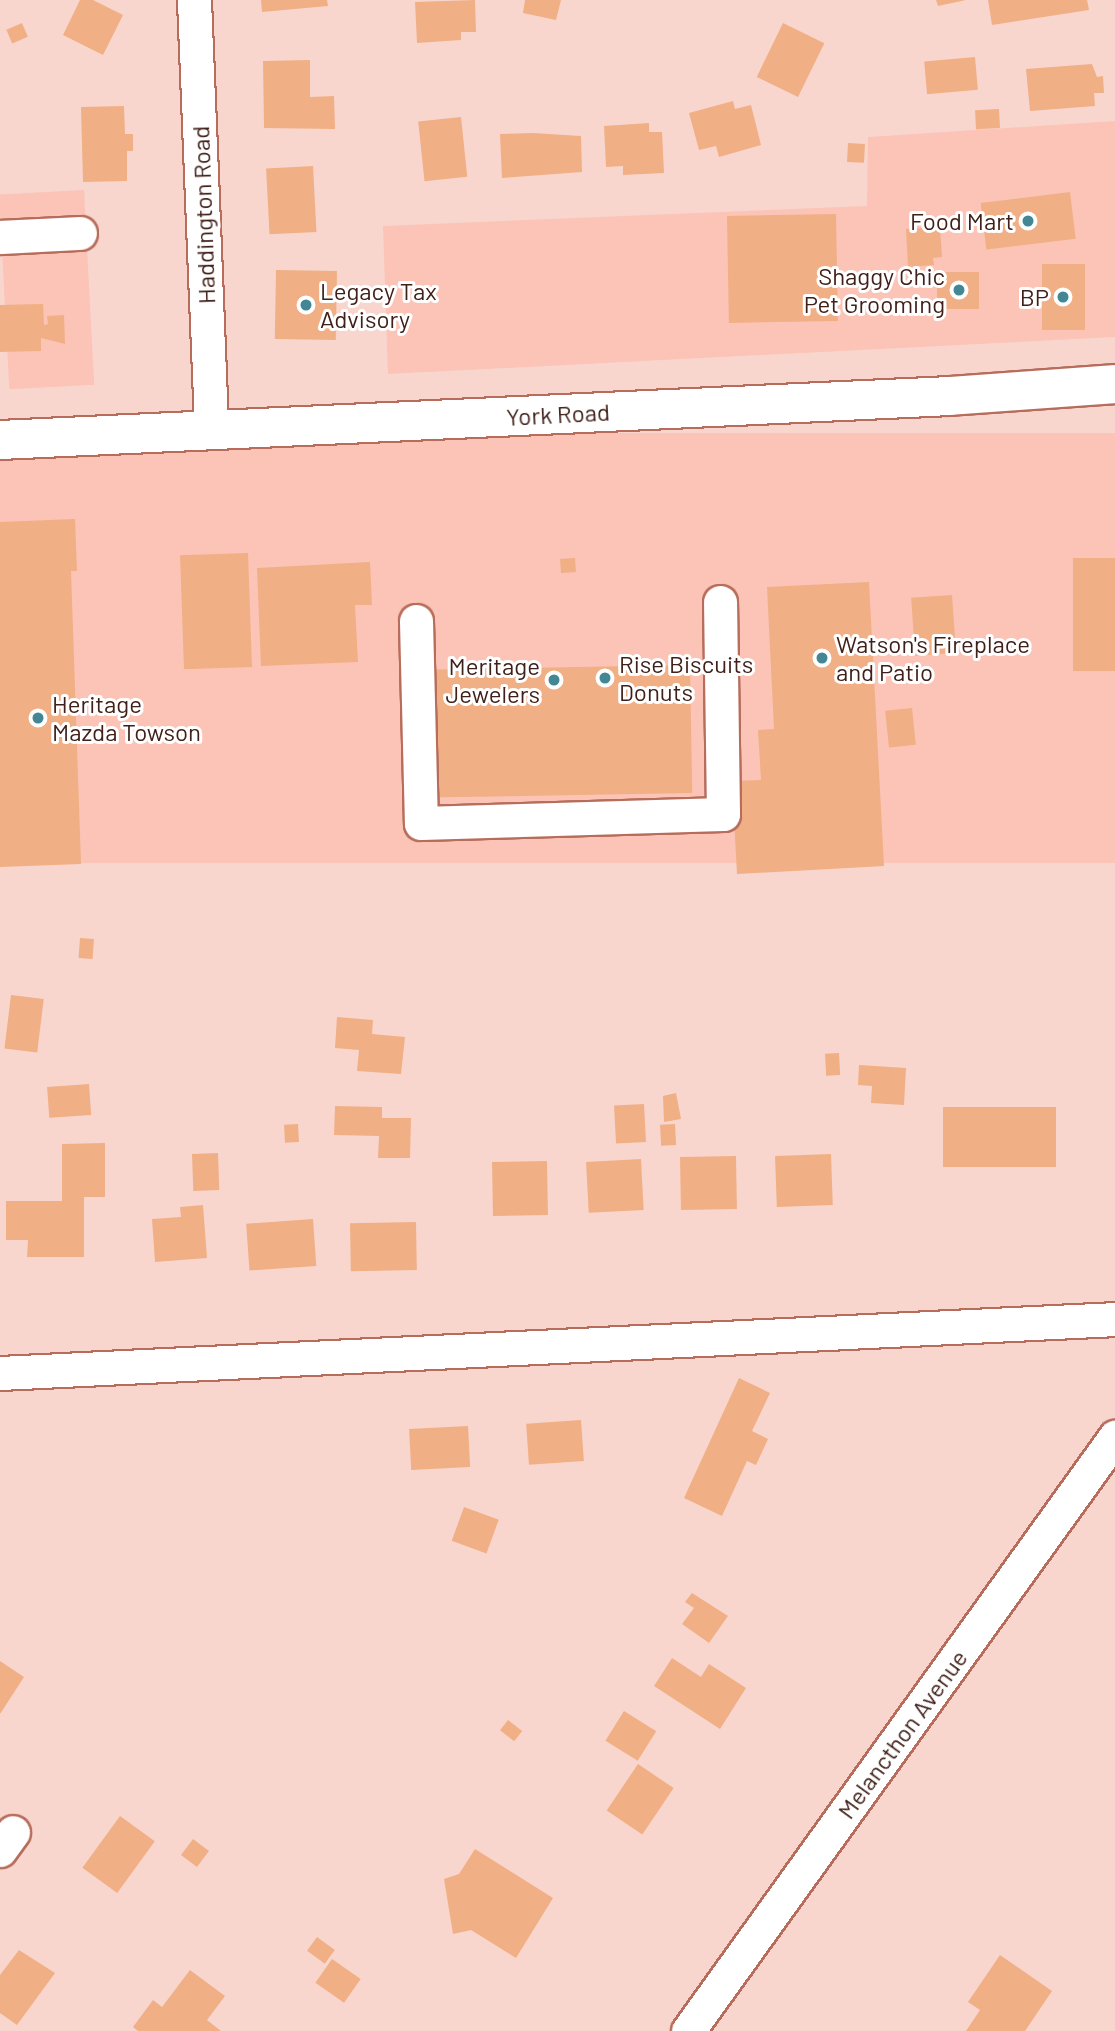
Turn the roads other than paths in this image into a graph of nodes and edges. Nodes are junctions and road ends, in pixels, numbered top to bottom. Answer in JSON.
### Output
{"nodes":[{"id":1,"x":194,"y":0,"type":"edge"},
{"id":2,"x":80,"y":233,"type":"dead end"},
{"id":3,"x":0,"y":237,"type":"edge"},
{"id":4,"x":1115,"y":384,"type":"edge"},
{"id":5,"x":211,"y":430,"type":"junction"},
{"id":6,"x":0,"y":440,"type":"edge"},
{"id":7,"x":720,"y":602,"type":"dead end"},
{"id":8,"x":416,"y":621,"type":"dead end"},
{"id":9,"x":1115,"y":1319,"type":"edge"},
{"id":10,"x":0,"y":1373,"type":"edge"},
{"id":11,"x":1115,"y":1437,"type":"edge"},
{"id":12,"x":688,"y":2031,"type":"edge"}],
"edges":[{"from":1,"to":5,"type":"street","name":"Haddington Road"},
{"from":2,"to":3,"type":"street"},
{"from":4,"to":5,"type":"main road","name":"York Road"},
{"from":5,"to":6,"type":"main road","name":"York Road"},
{"from":7,"to":8,"type":"street"},
{"from":9,"to":10,"type":"street"},
{"from":11,"to":12,"type":"street","name":"Melancthon Avenue"}]}
